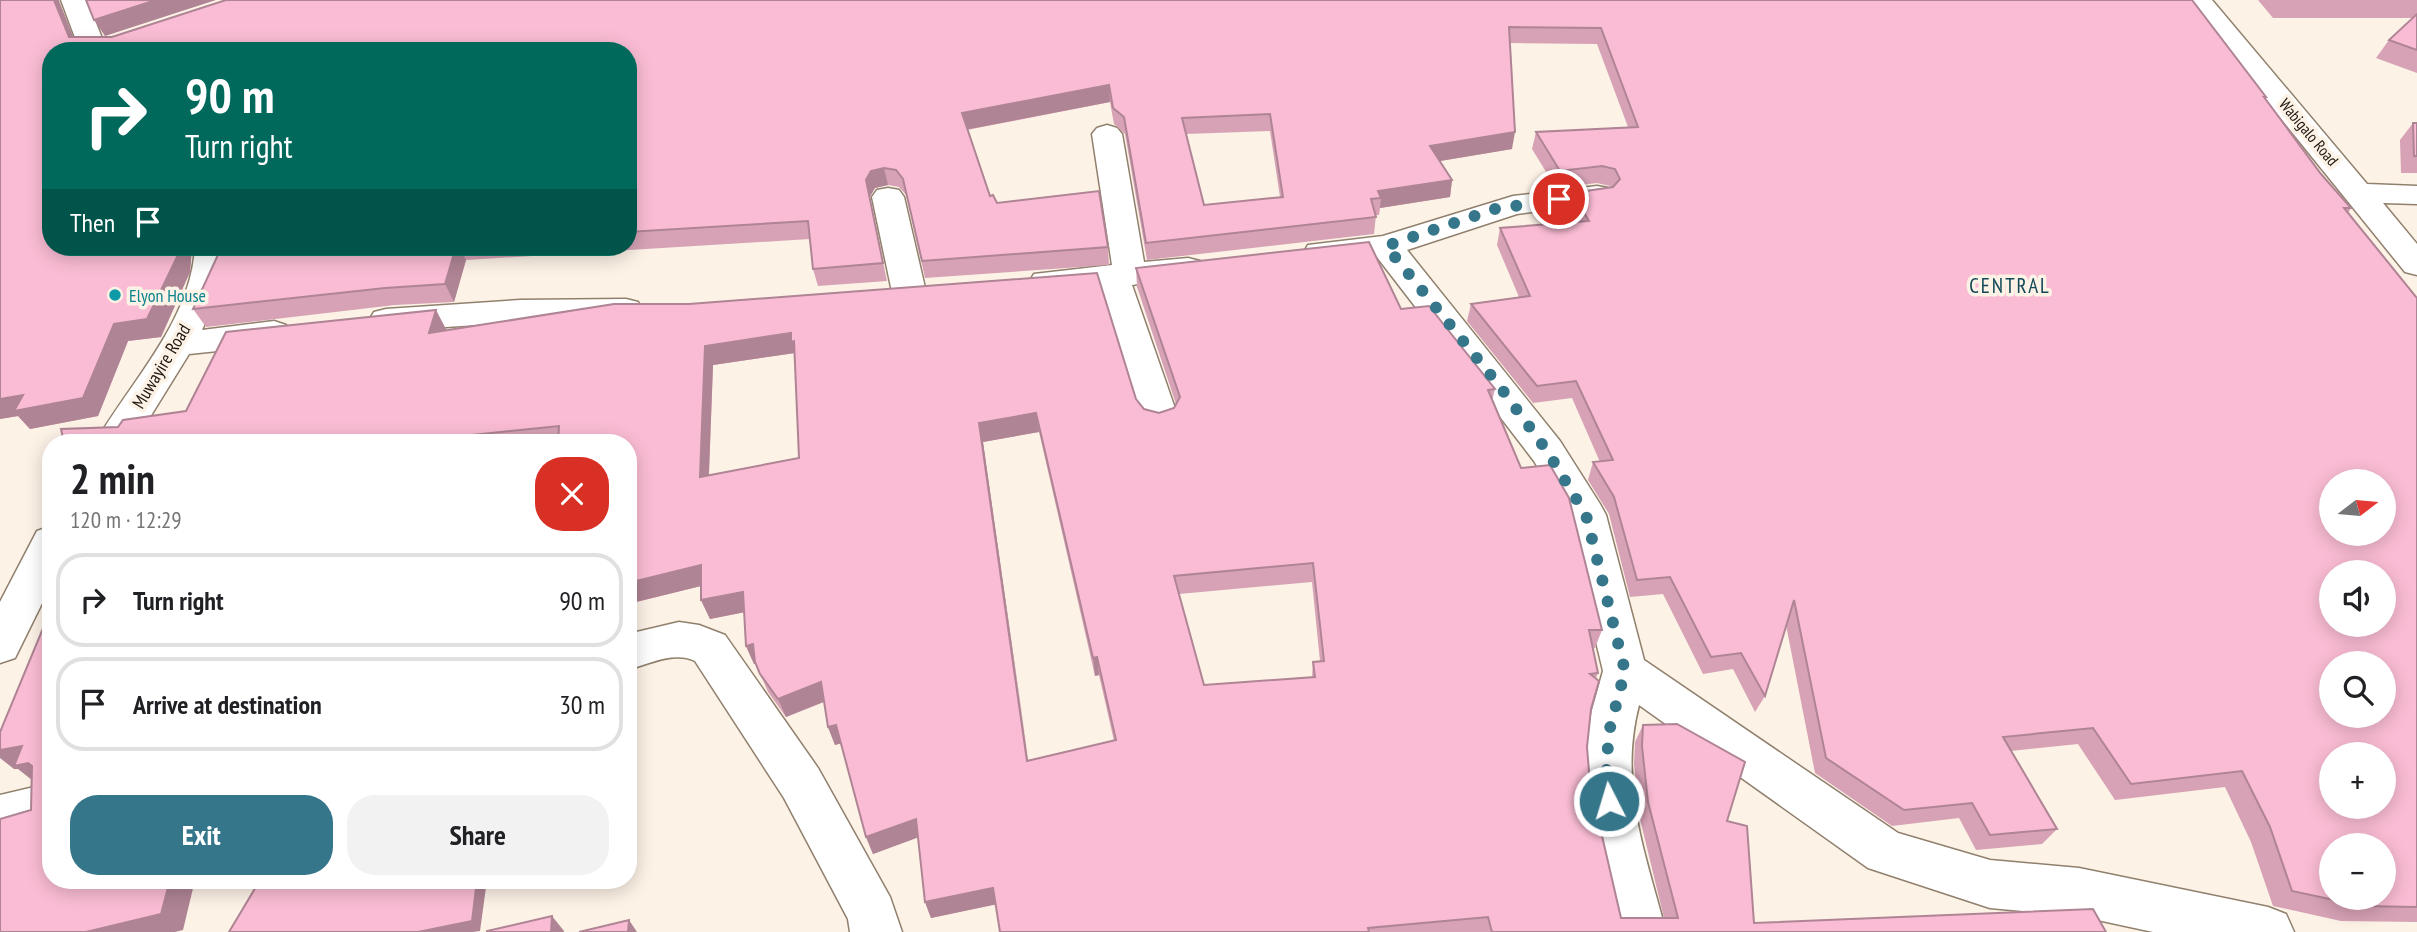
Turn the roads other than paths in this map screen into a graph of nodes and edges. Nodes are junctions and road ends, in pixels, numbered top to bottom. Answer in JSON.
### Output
{"nodes":[{"id":1,"x":74,"y":0,"type":"edge"},
{"id":2,"x":2198,"y":0,"type":"edge"},
{"id":3,"x":90,"y":42,"type":"edge"},
{"id":4,"x":1107,"y":134,"type":"dead end"},
{"id":5,"x":2359,"y":193,"type":"junction"},
{"id":6,"x":1597,"y":195,"type":"edge"},
{"id":7,"x":2417,"y":195,"type":"edge"},
{"id":8,"x":888,"y":197,"type":"dead end"},
{"id":9,"x":1386,"y":246,"type":"junction"},
{"id":10,"x":1292,"y":255,"type":"edge"},
{"id":11,"x":211,"y":256,"type":"edge"},
{"id":12,"x":1225,"y":263,"type":"edge"},
{"id":13,"x":2417,"y":265,"type":"edge"},
{"id":14,"x":1121,"y":276,"type":"junction"},
{"id":15,"x":1019,"y":284,"type":"edge"},
{"id":16,"x":944,"y":289,"type":"edge"},
{"id":17,"x":655,"y":309,"type":"edge"},
{"id":18,"x":355,"y":324,"type":"edge"},
{"id":19,"x":300,"y":330,"type":"edge"},
{"id":20,"x":178,"y":344,"type":"junction"},
{"id":21,"x":1159,"y":418,"type":"edge"},
{"id":22,"x":120,"y":434,"type":"edge"},
{"id":23,"x":42,"y":560,"type":"edge"},
{"id":24,"x":0,"y":645,"type":"edge"},
{"id":25,"x":637,"y":650,"type":"edge"},
{"id":26,"x":1625,"y":671,"type":"junction"},
{"id":27,"x":42,"y":806,"type":"edge"},
{"id":28,"x":0,"y":817,"type":"edge"},
{"id":29,"x":876,"y":932,"type":"edge"},
{"id":30,"x":1640,"y":932,"type":"edge"},
{"id":31,"x":2268,"y":932,"type":"edge"}],
"edges":[{"from":1,"to":3,"type":"street"},
{"from":2,"to":5,"type":"street","name":"Wabigalo Road"},
{"from":4,"to":14,"type":"street"},
{"from":5,"to":7,"type":"street"},
{"from":5,"to":13,"type":"street","name":"Wabigalo Road"},
{"from":6,"to":9,"type":"street"},
{"from":8,"to":16,"type":"street"},
{"from":9,"to":10,"type":"street"},
{"from":9,"to":26,"type":"street"},
{"from":11,"to":20,"type":"street","name":"Muwayire Road"},
{"from":12,"to":14,"type":"street"},
{"from":14,"to":15,"type":"street"},
{"from":14,"to":21,"type":"street"},
{"from":17,"to":18,"type":"street"},
{"from":19,"to":20,"type":"street"},
{"from":20,"to":22,"type":"street","name":"Muwayire Road"},
{"from":23,"to":24,"type":"street"},
{"from":25,"to":29,"type":"street"},
{"from":26,"to":30,"type":"street"},
{"from":26,"to":31,"type":"street"},
{"from":27,"to":28,"type":"street"}]}
